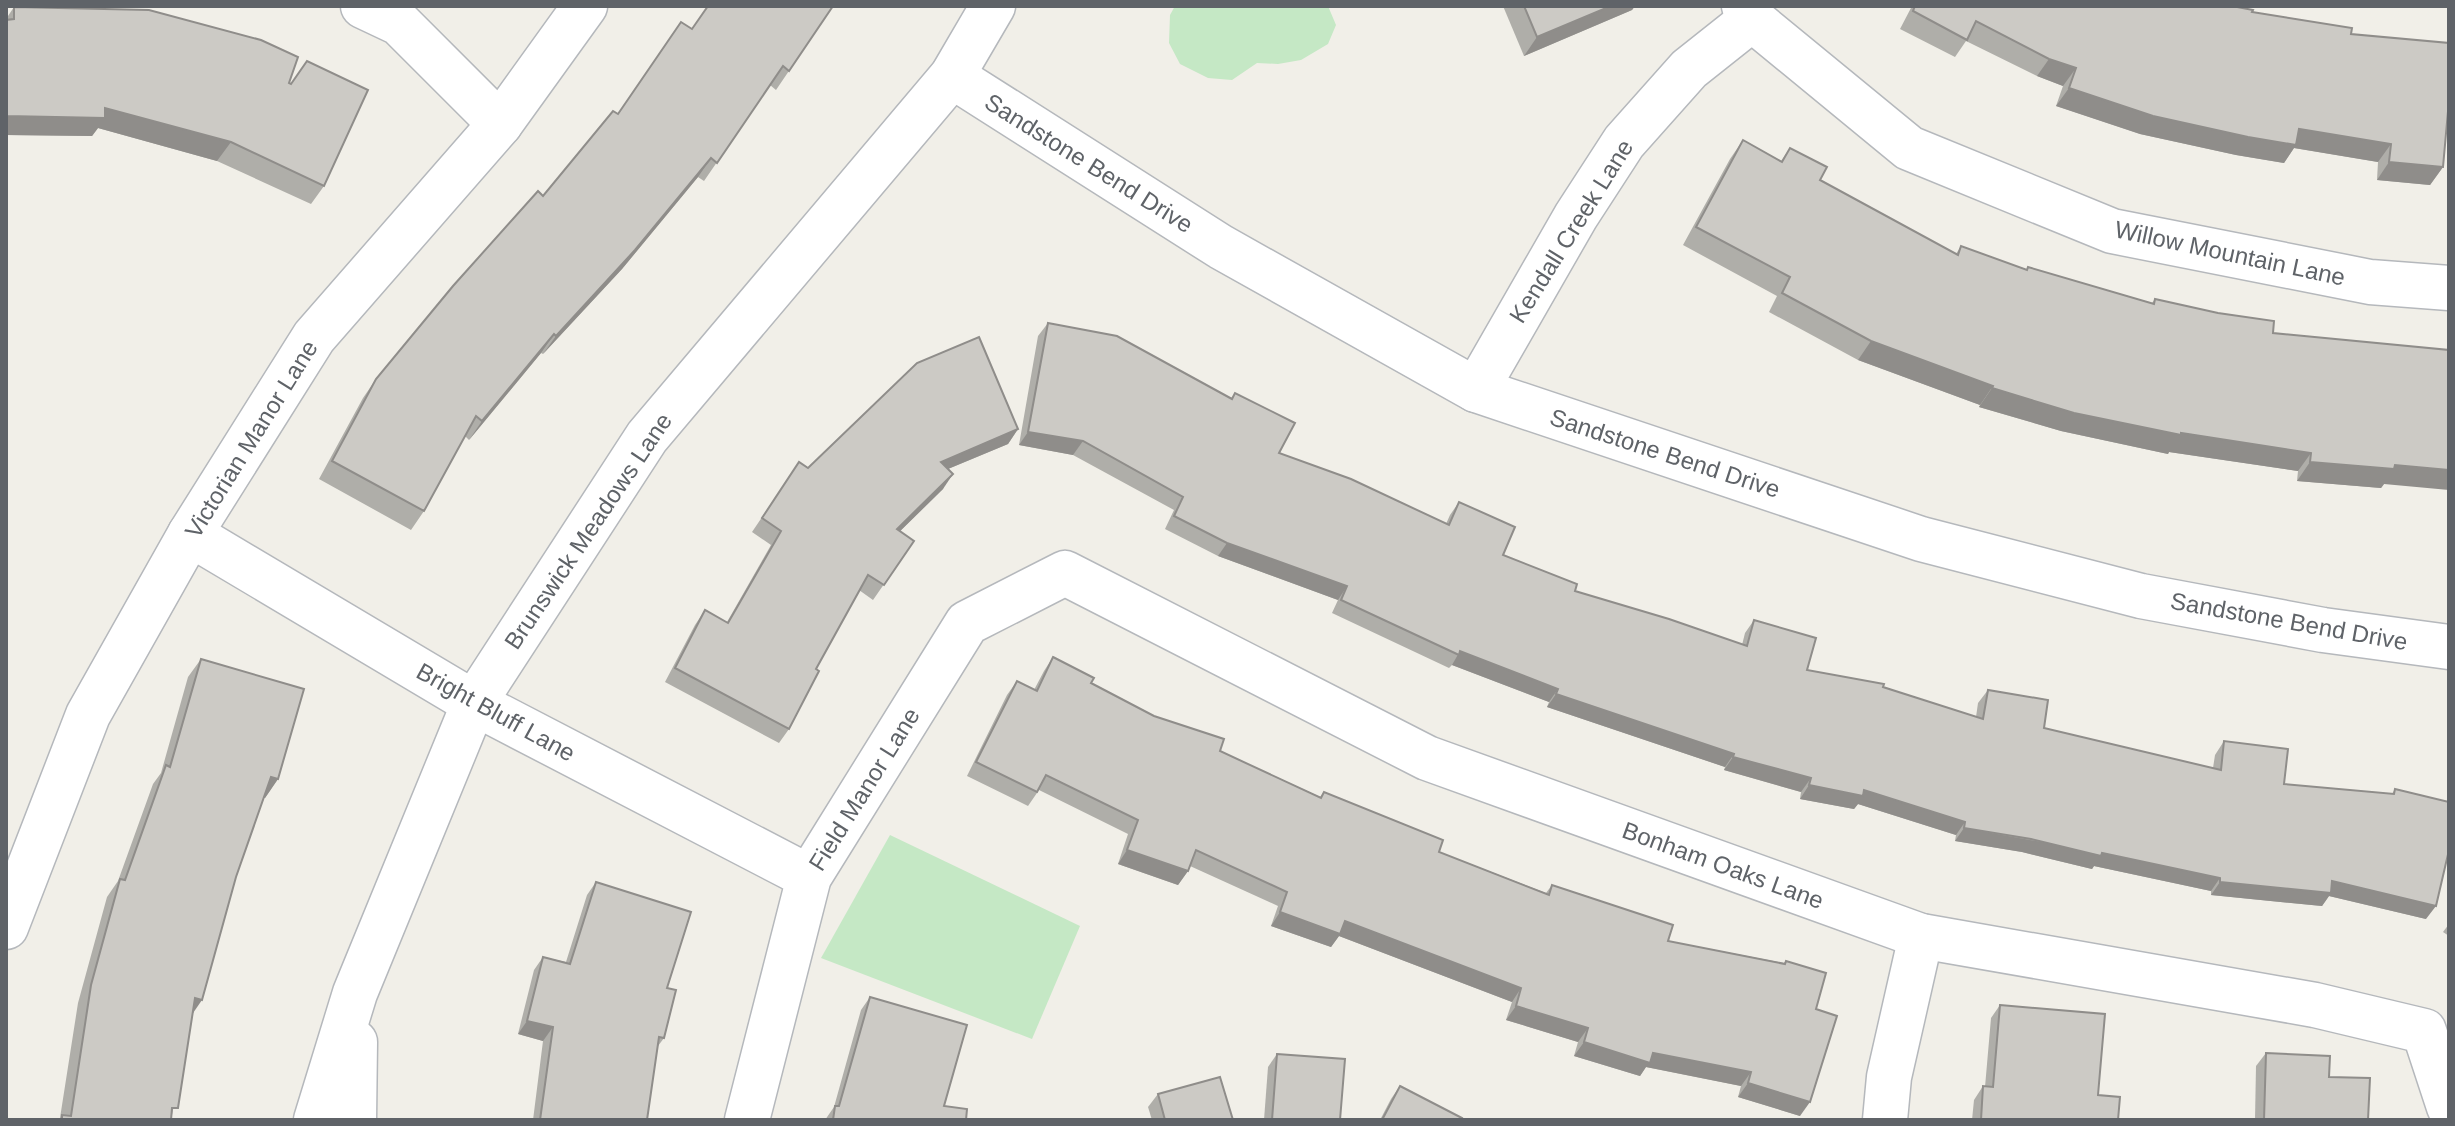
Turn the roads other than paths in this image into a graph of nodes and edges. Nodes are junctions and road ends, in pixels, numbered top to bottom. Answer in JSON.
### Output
{"nodes":[{"id":1,"x":363,"y":6,"type":"edge"},
{"id":2,"x":585,"y":6,"type":"edge"},
{"id":3,"x":993,"y":6,"type":"edge"},
{"id":4,"x":1748,"y":12,"type":"edge"},
{"id":5,"x":952,"y":76,"type":"junction"},
{"id":6,"x":500,"y":124,"type":"junction"},
{"id":7,"x":2449,"y":288,"type":"edge"},
{"id":8,"x":1476,"y":390,"type":"junction"},
{"id":9,"x":190,"y":534,"type":"junction"},
{"id":10,"x":1065,"y":573,"type":"joint"},
{"id":11,"x":2449,"y":647,"type":"edge"},
{"id":12,"x":474,"y":703,"type":"junction"},
{"id":13,"x":809,"y":877,"type":"junction"},
{"id":14,"x":6,"y":927,"type":"edge"},
{"id":15,"x":1921,"y":936,"type":"junction"},
{"id":16,"x":355,"y":993,"type":"junction"},
{"id":17,"x":2449,"y":1107,"type":"edge"},
{"id":18,"x":316,"y":1120,"type":"edge"},
{"id":19,"x":354,"y":1120,"type":"edge"},
{"id":20,"x":747,"y":1120,"type":"edge"},
{"id":21,"x":1885,"y":1120,"type":"edge"}],
"edges":[{"from":1,"to":6,"type":"street"},
{"from":2,"to":6,"type":"street","name":"Victorian Manor Lane"},
{"from":3,"to":5,"type":"street","name":"Brunswick Meadows Lane"},
{"from":4,"to":7,"type":"street","name":"Willow Mountain Lane"},
{"from":4,"to":8,"type":"street","name":"Kendall Creek Lane"},
{"from":5,"to":8,"type":"street","name":"Sandstone Bend Drive"},
{"from":5,"to":12,"type":"street","name":"Brunswick Meadows Lane"},
{"from":6,"to":9,"type":"street","name":"Victorian Manor Lane"},
{"from":8,"to":11,"type":"street","name":"Sandstone Bend Drive"},
{"from":9,"to":12,"type":"street","name":"Bright Bluff Lane"},
{"from":9,"to":14,"type":"street","name":"Victorian Manor Lane"},
{"from":10,"to":13,"type":"street","name":"Field Manor Lane"},
{"from":10,"to":15,"type":"street","name":"Bonham Oaks Lane"},
{"from":12,"to":13,"type":"street","name":"Bright Bluff Lane"},
{"from":12,"to":16,"type":"street","name":"Brunswick Meadows Lane"},
{"from":13,"to":20,"type":"street","name":"Field Manor Lane"},
{"from":15,"to":17,"type":"street","name":"Bonham Oaks Lane"},
{"from":15,"to":21,"type":"street"},
{"from":16,"to":18,"type":"street","name":"Brunswick Meadows Lane"},
{"from":16,"to":19,"type":"street","name":"Brunswick Meadows Lane"}]}
